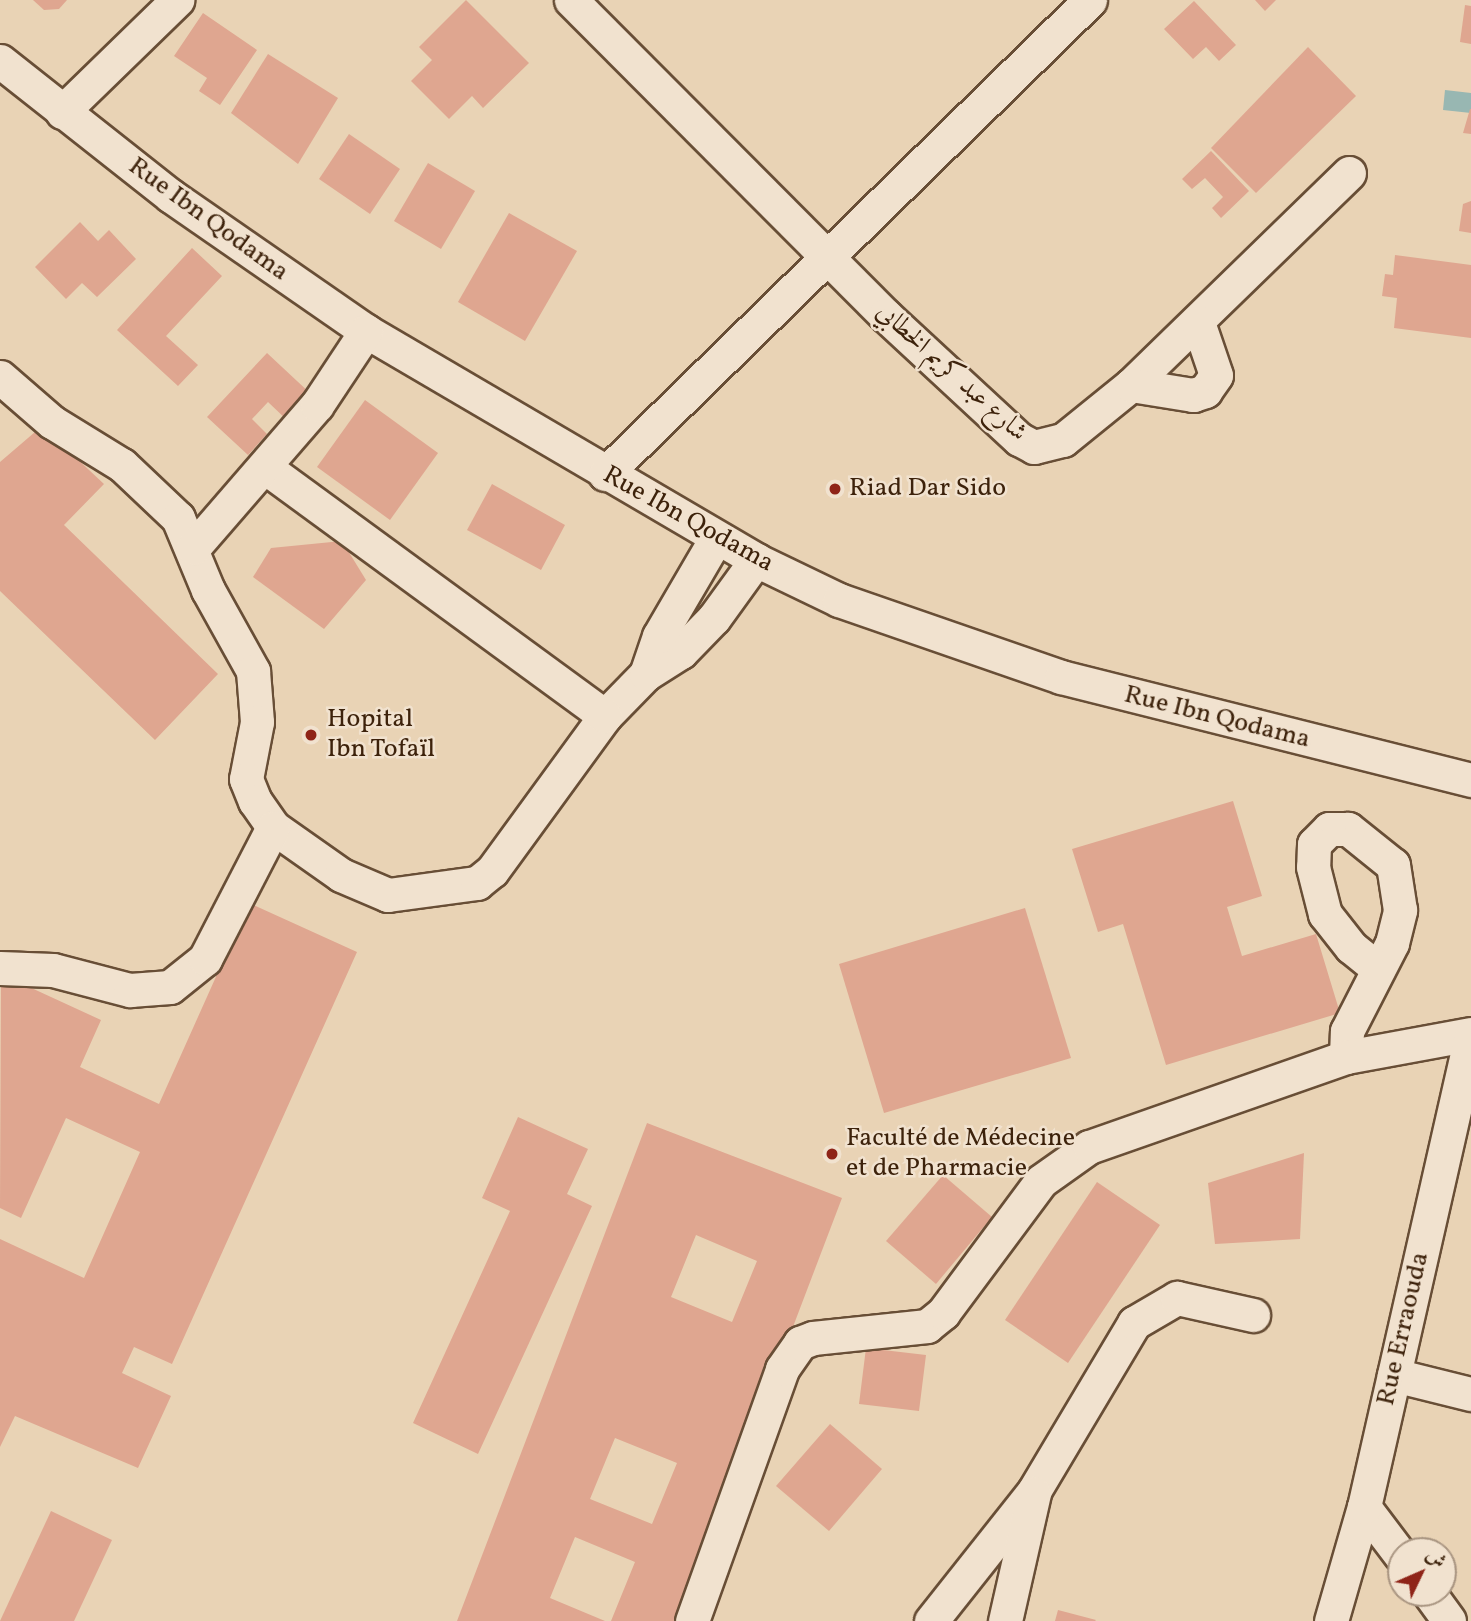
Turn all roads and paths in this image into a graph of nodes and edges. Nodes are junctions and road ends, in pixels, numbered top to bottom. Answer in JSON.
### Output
{"nodes":[{"id":1,"x":177,"y":0,"type":"edge"},
{"id":2,"x":572,"y":0,"type":"edge"},
{"id":3,"x":1086,"y":1,"type":"edge"},
{"id":4,"x":0,"y":61,"type":"edge"},
{"id":5,"x":62,"y":112,"type":"junction"},
{"id":6,"x":1349,"y":173,"type":"dead end"},
{"id":7,"x":826,"y":257,"type":"junction"},
{"id":8,"x":1198,"y":322,"type":"junction"},
{"id":9,"x":366,"y":331,"type":"junction"},
{"id":10,"x":0,"y":377,"type":"edge"},
{"id":11,"x":1131,"y":385,"type":"junction"},
{"id":12,"x":265,"y":468,"type":"junction"},
{"id":13,"x":605,"y":474,"type":"junction"},
{"id":14,"x":715,"y":540,"type":"junction"},
{"id":15,"x":193,"y":548,"type":"junction"},
{"id":16,"x":756,"y":560,"type":"junction"},
{"id":17,"x":646,"y":674,"type":"junction"},
{"id":18,"x":605,"y":716,"type":"junction"},
{"id":19,"x":1471,"y":780,"type":"edge"},
{"id":20,"x":273,"y":827,"type":"junction"},
{"id":21,"x":0,"y":968,"type":"edge"},
{"id":22,"x":1378,"y":969,"type":"dead end"},
{"id":23,"x":1471,"y":1035,"type":"edge"},
{"id":24,"x":1346,"y":1057,"type":"junction"},
{"id":25,"x":1253,"y":1315,"type":"dead end"},
{"id":26,"x":1394,"y":1375,"type":"junction"},
{"id":27,"x":1471,"y":1394,"type":"edge"},
{"id":28,"x":1034,"y":1491,"type":"junction"},
{"id":29,"x":1364,"y":1507,"type":"junction"},
{"id":30,"x":1387,"y":1537,"type":"edge"},
{"id":31,"x":692,"y":1621,"type":"edge"},
{"id":32,"x":931,"y":1621,"type":"edge"},
{"id":33,"x":1005,"y":1621,"type":"edge"},
{"id":34,"x":1331,"y":1621,"type":"edge"}],
"edges":[{"from":1,"to":5,"type":"street"},
{"from":2,"to":7,"type":"street","name":"شارع عبد كريم الخطابي"},
{"from":3,"to":7,"type":"street"},
{"from":4,"to":5,"type":"street","name":"Rue Ibn Qodama"},
{"from":5,"to":9,"type":"street","name":"Rue Ibn Qodama"},
{"from":6,"to":8,"type":"street","name":"شارع عبد كريم الخطابي"},
{"from":7,"to":11,"type":"street","name":"شارع عبد كريم الخطابي"},
{"from":7,"to":13,"type":"street"},
{"from":8,"to":11,"type":"street","name":"شارع عبد كريم الخطابي"},
{"from":8,"to":11,"type":"street"},
{"from":9,"to":12,"type":"street"},
{"from":9,"to":13,"type":"street","name":"Rue Ibn Qodama"},
{"from":10,"to":15,"type":"street"},
{"from":12,"to":15,"type":"street"},
{"from":12,"to":18,"type":"street"},
{"from":13,"to":14,"type":"street","name":"Rue Ibn Qodama"},
{"from":14,"to":16,"type":"street","name":"Rue Ibn Qodama"},
{"from":14,"to":17,"type":"street"},
{"from":15,"to":20,"type":"street"},
{"from":16,"to":17,"type":"street"},
{"from":16,"to":19,"type":"street","name":"Rue Ibn Qodama"},
{"from":17,"to":18,"type":"street"},
{"from":18,"to":20,"type":"street"},
{"from":20,"to":21,"type":"street"},
{"from":22,"to":24,"type":"street"},
{"from":23,"to":24,"type":"street"},
{"from":23,"to":26,"type":"street","name":"Rue Erraouda"},
{"from":24,"to":31,"type":"street"},
{"from":25,"to":28,"type":"street"},
{"from":26,"to":27,"type":"street"},
{"from":26,"to":29,"type":"street","name":"Rue Erraouda"},
{"from":28,"to":32,"type":"street"},
{"from":28,"to":33,"type":"street"},
{"from":29,"to":30,"type":"street"},
{"from":29,"to":34,"type":"street","name":"Rue Erraouda"}]}
